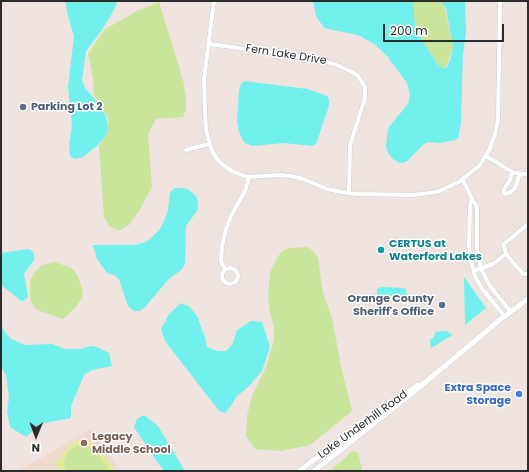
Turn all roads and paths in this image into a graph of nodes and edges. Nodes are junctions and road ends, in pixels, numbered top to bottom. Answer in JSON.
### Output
{"nodes":[{"id":1,"x":214,"y":1,"type":"edge"},
{"id":2,"x":500,"y":1,"type":"edge"},
{"id":3,"x":209,"y":44,"type":"junction"},
{"id":4,"x":209,"y":144,"type":"junction"},
{"id":5,"x":186,"y":150,"type":"dead end"},
{"id":6,"x":486,"y":156,"type":"junction"},
{"id":7,"x":512,"y":172,"type":"junction"},
{"id":8,"x":520,"y":174,"type":"junction"},
{"id":9,"x":528,"y":174,"type":"edge"},
{"id":10,"x":249,"y":178,"type":"junction"},
{"id":11,"x":462,"y":180,"type":"junction"},
{"id":12,"x":349,"y":193,"type":"junction"},
{"id":13,"x":472,"y":199,"type":"junction"},
{"id":14,"x":528,"y":224,"type":"edge"},
{"id":15,"x":470,"y":226,"type":"junction"},
{"id":16,"x":477,"y":226,"type":"junction"},
{"id":17,"x":506,"y":254,"type":"junction"},
{"id":18,"x":481,"y":269,"type":"junction"},
{"id":19,"x":225,"y":270,"type":"dead end"},
{"id":20,"x":474,"y":271,"type":"junction"},
{"id":21,"x":528,"y":274,"type":"edge"},
{"id":22,"x":528,"y":299,"type":"edge"},
{"id":23,"x":511,"y":312,"type":"junction"},
{"id":24,"x":504,"y":317,"type":"junction"},
{"id":25,"x":427,"y":380,"type":"junction"},
{"id":26,"x":299,"y":471,"type":"edge"},
{"id":27,"x":314,"y":471,"type":"edge"}],
"edges":[{"from":1,"to":3,"type":"street"},
{"from":2,"to":6,"type":"street"},
{"from":3,"to":4,"type":"street"},
{"from":3,"to":12,"type":"street","name":"Fern Lake Drive"},
{"from":4,"to":5,"type":"street"},
{"from":4,"to":10,"type":"street"},
{"from":6,"to":7,"type":"street"},
{"from":6,"to":11,"type":"street"},
{"from":7,"to":8,"type":"street"},
{"from":7,"to":8,"type":"street"},
{"from":8,"to":9,"type":"street"},
{"from":10,"to":12,"type":"street"},
{"from":10,"to":19,"type":"street"},
{"from":11,"to":12,"type":"street"},
{"from":11,"to":13,"type":"street"},
{"from":13,"to":15,"type":"street"},
{"from":13,"to":16,"type":"street"},
{"from":14,"to":17,"type":"street"},
{"from":15,"to":16,"type":"street"},
{"from":15,"to":20,"type":"street"},
{"from":16,"to":18,"type":"street"},
{"from":17,"to":18,"type":"street"},
{"from":17,"to":21,"type":"street"},
{"from":18,"to":20,"type":"street"},
{"from":18,"to":23,"type":"street"},
{"from":20,"to":24,"type":"street"},
{"from":22,"to":23,"type":"street","name":"Lake Underhill Road"},
{"from":23,"to":24,"type":"street","name":"Lake Underhill Road"},
{"from":24,"to":25,"type":"street","name":"Lake Underhill Road"},
{"from":25,"to":26,"type":"street","name":"Lake Underhill Road"},
{"from":25,"to":27,"type":"street","name":"Lake Underhill Road"}]}
